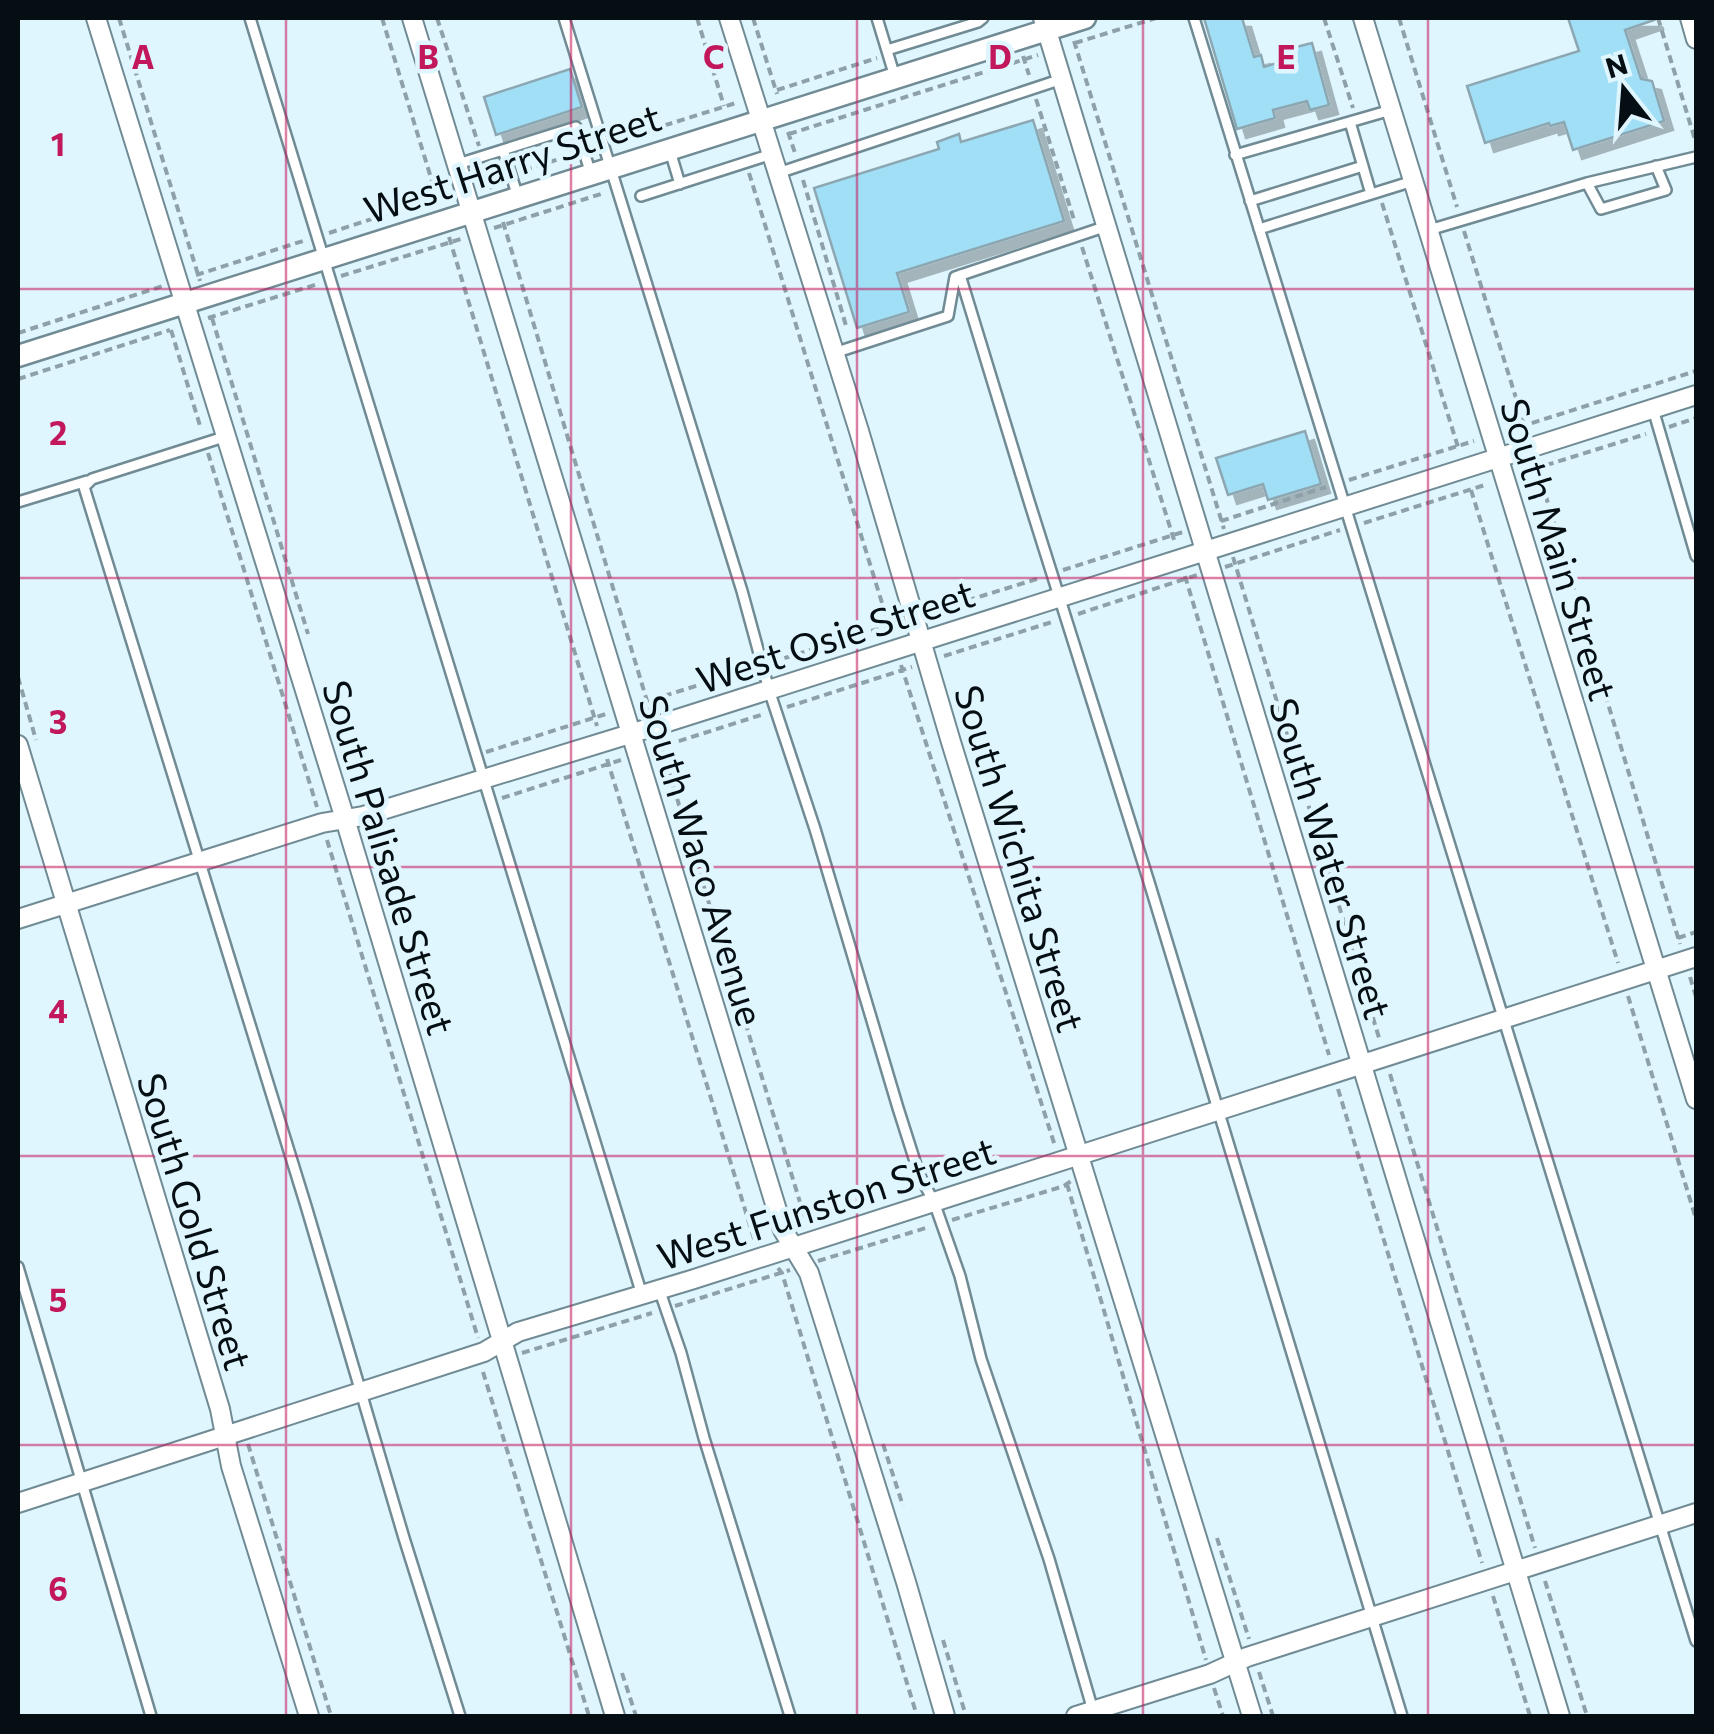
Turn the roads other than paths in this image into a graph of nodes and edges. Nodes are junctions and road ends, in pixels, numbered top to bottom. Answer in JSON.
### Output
{"nodes":[{"id":1,"x":96,"y":18,"type":"edge"},
{"id":2,"x":250,"y":18,"type":"edge"},
{"id":3,"x":412,"y":18,"type":"edge"},
{"id":4,"x":564,"y":18,"type":"edge"},
{"id":5,"x":729,"y":18,"type":"edge"},
{"id":6,"x":877,"y":18,"type":"edge"},
{"id":7,"x":983,"y":18,"type":"edge"},
{"id":8,"x":1085,"y":18,"type":"edge"},
{"id":9,"x":1194,"y":18,"type":"edge"},
{"id":10,"x":1363,"y":18,"type":"edge"},
{"id":11,"x":1690,"y":18,"type":"edge"},
{"id":12,"x":1047,"y":32,"type":"edge"},
{"id":13,"x":1696,"y":40,"type":"edge"},
{"id":14,"x":887,"y":50,"type":"junction"},
{"id":15,"x":895,"y":77,"type":"junction"},
{"id":16,"x":1062,"y":78,"type":"junction"},
{"id":17,"x":1391,"y":110,"type":"junction"},
{"id":18,"x":761,"y":119,"type":"junction"},
{"id":19,"x":1353,"y":121,"type":"junction"},
{"id":20,"x":770,"y":147,"type":"junction"},
{"id":21,"x":669,"y":149,"type":"junction"},
{"id":22,"x":503,"y":150,"type":"junction"},
{"id":23,"x":1235,"y":155,"type":"junction"},
{"id":24,"x":1696,"y":158,"type":"edge"},
{"id":25,"x":458,"y":164,"type":"junction"},
{"id":26,"x":1363,"y":166,"type":"junction"},
{"id":27,"x":1656,"y":166,"type":"junction"},
{"id":28,"x":600,"y":170,"type":"junction"},
{"id":29,"x":778,"y":173,"type":"junction"},
{"id":30,"x":1413,"y":181,"type":"junction"},
{"id":31,"x":1587,"y":183,"type":"junction"},
{"id":32,"x":680,"y":184,"type":"junction"},
{"id":33,"x":1375,"y":192,"type":"junction"},
{"id":34,"x":641,"y":196,"type":"dead end"},
{"id":35,"x":507,"y":200,"type":"junction"},
{"id":36,"x":1250,"y":202,"type":"junction"},
{"id":37,"x":472,"y":211,"type":"junction"},
{"id":38,"x":1107,"y":226,"type":"junction"},
{"id":39,"x":1259,"y":229,"type":"junction"},
{"id":40,"x":1428,"y":230,"type":"junction"},
{"id":41,"x":324,"y":259,"type":"junction"},
{"id":42,"x":960,"y":274,"type":"junction"},
{"id":43,"x":198,"y":310,"type":"junction"},
{"id":44,"x":834,"y":352,"type":"junction"},
{"id":45,"x":18,"y":356,"type":"edge"},
{"id":46,"x":1696,"y":395,"type":"edge"},
{"id":47,"x":1653,"y":409,"type":"junction"},
{"id":48,"x":227,"y":436,"type":"junction"},
{"id":49,"x":1498,"y":458,"type":"junction"},
{"id":50,"x":92,"y":479,"type":"junction"},
{"id":51,"x":18,"y":502,"type":"edge"},
{"id":52,"x":1344,"y":508,"type":"junction"},
{"id":53,"x":1206,"y":551,"type":"junction"},
{"id":54,"x":1696,"y":556,"type":"edge"},
{"id":55,"x":1059,"y":598,"type":"junction"},
{"id":56,"x":921,"y":642,"type":"junction"},
{"id":57,"x":770,"y":690,"type":"junction"},
{"id":58,"x":630,"y":734,"type":"junction"},
{"id":59,"x":18,"y":745,"type":"edge"},
{"id":60,"x":487,"y":788,"type":"junction"},
{"id":61,"x":345,"y":819,"type":"junction"},
{"id":62,"x":200,"y":861,"type":"junction"},
{"id":63,"x":65,"y":904,"type":"junction"},
{"id":64,"x":18,"y":919,"type":"edge"},
{"id":65,"x":1691,"y":959,"type":"edge"},
{"id":66,"x":1657,"y":970,"type":"junction"},
{"id":67,"x":1505,"y":1019,"type":"junction"},
{"id":68,"x":1360,"y":1065,"type":"junction"},
{"id":69,"x":1696,"y":1099,"type":"edge"},
{"id":70,"x":1219,"y":1110,"type":"junction"},
{"id":71,"x":1082,"y":1164,"type":"junction"},
{"id":72,"x":934,"y":1202,"type":"junction"},
{"id":73,"x":793,"y":1247,"type":"junction"},
{"id":74,"x":18,"y":1267,"type":"edge"},
{"id":75,"x":650,"y":1292,"type":"junction"},
{"id":76,"x":506,"y":1349,"type":"junction"},
{"id":77,"x":362,"y":1392,"type":"junction"},
{"id":78,"x":226,"y":1441,"type":"junction"},
{"id":79,"x":80,"y":1483,"type":"junction"},
{"id":80,"x":18,"y":1503,"type":"edge"},
{"id":81,"x":1696,"y":1514,"type":"edge"},
{"id":82,"x":1661,"y":1525,"type":"junction"},
{"id":83,"x":1516,"y":1571,"type":"junction"},
{"id":84,"x":1372,"y":1617,"type":"junction"},
{"id":85,"x":1696,"y":1641,"type":"edge"},
{"id":86,"x":1236,"y":1662,"type":"junction"},
{"id":87,"x":1088,"y":1715,"type":"edge"},
{"id":88,"x":151,"y":1716,"type":"edge"},
{"id":89,"x":309,"y":1716,"type":"edge"},
{"id":90,"x":460,"y":1716,"type":"edge"},
{"id":91,"x":616,"y":1716,"type":"edge"},
{"id":92,"x":790,"y":1716,"type":"edge"},
{"id":93,"x":945,"y":1716,"type":"edge"},
{"id":94,"x":1252,"y":1716,"type":"edge"},
{"id":95,"x":1402,"y":1716,"type":"edge"},
{"id":96,"x":1560,"y":1716,"type":"edge"}],
"edges":[{"from":1,"to":43,"type":"street","name":"South Palisade Street"},
{"from":2,"to":41,"type":"lane"},
{"from":3,"to":25,"type":"street","name":"South Waco Avenue"},
{"from":4,"to":28,"type":"lane"},
{"from":5,"to":18,"type":"street","name":"South Wichita Street"},
{"from":6,"to":14,"type":"lane"},
{"from":7,"to":14,"type":"lane"},
{"from":8,"to":12,"type":"street","name":"West Harry Street"},
{"from":9,"to":23,"type":"lane"},
{"from":10,"to":17,"type":"street","name":"South Main Street"},
{"from":11,"to":13,"type":"street"},
{"from":12,"to":15,"type":"street","name":"West Harry Street"},
{"from":12,"to":16,"type":"street","name":"South Water Street"},
{"from":14,"to":15,"type":"lane"},
{"from":15,"to":18,"type":"street","name":"West Harry Street"},
{"from":16,"to":29,"type":"lane"},
{"from":16,"to":38,"type":"street","name":"South Water Street"},
{"from":17,"to":19,"type":"lane"},
{"from":17,"to":30,"type":"street","name":"South Main Street"},
{"from":18,"to":20,"type":"street","name":"South Wichita Street"},
{"from":18,"to":21,"type":"street","name":"West Harry Street"},
{"from":19,"to":23,"type":"lane"},
{"from":19,"to":26,"type":"lane"},
{"from":20,"to":29,"type":"street","name":"South Wichita Street"},
{"from":20,"to":32,"type":"lane"},
{"from":21,"to":28,"type":"street","name":"West Harry Street"},
{"from":21,"to":32,"type":"lane"},
{"from":22,"to":25,"type":"lane"},
{"from":22,"to":28,"type":"lane"},
{"from":22,"to":35,"type":"lane"},
{"from":23,"to":36,"type":"lane"},
{"from":24,"to":27,"type":"lane"},
{"from":25,"to":37,"type":"street","name":"South Waco Avenue"},
{"from":26,"to":33,"type":"lane"},
{"from":26,"to":36,"type":"lane"},
{"from":27,"to":31,"type":"lane"},
{"from":27,"to":31,"type":"lane"},
{"from":28,"to":35,"type":"street","name":"West Harry Street"},
{"from":28,"to":57,"type":"lane"},
{"from":29,"to":44,"type":"street","name":"South Wichita Street"},
{"from":30,"to":33,"type":"lane"},
{"from":30,"to":40,"type":"street","name":"South Main Street"},
{"from":31,"to":40,"type":"lane"},
{"from":32,"to":34,"type":"lane"},
{"from":33,"to":39,"type":"lane"},
{"from":35,"to":37,"type":"street","name":"West Harry Street"},
{"from":36,"to":39,"type":"lane"},
{"from":37,"to":41,"type":"street","name":"West Harry Street"},
{"from":37,"to":58,"type":"street","name":"South Waco Avenue"},
{"from":38,"to":42,"type":"lane"},
{"from":38,"to":53,"type":"street","name":"South Water Street"},
{"from":39,"to":52,"type":"lane"},
{"from":40,"to":49,"type":"street","name":"South Main Street"},
{"from":41,"to":43,"type":"street","name":"West Harry Street"},
{"from":41,"to":60,"type":"lane"},
{"from":42,"to":44,"type":"lane"},
{"from":42,"to":55,"type":"lane"},
{"from":43,"to":45,"type":"street","name":"West Harry Street"},
{"from":43,"to":48,"type":"street","name":"South Palisade Street"},
{"from":44,"to":56,"type":"street","name":"South Wichita Street"},
{"from":46,"to":47,"type":"street","name":"West Osie Street"},
{"from":47,"to":49,"type":"street","name":"West Osie Street"},
{"from":47,"to":54,"type":"lane"},
{"from":48,"to":50,"type":"lane"},
{"from":48,"to":61,"type":"street","name":"South Palisade Street"},
{"from":49,"to":52,"type":"street","name":"West Osie Street"},
{"from":49,"to":66,"type":"street","name":"South Main Street"},
{"from":50,"to":51,"type":"lane"},
{"from":50,"to":62,"type":"lane"},
{"from":52,"to":53,"type":"street","name":"West Osie Street"},
{"from":52,"to":67,"type":"lane"},
{"from":53,"to":55,"type":"street","name":"West Osie Street"},
{"from":53,"to":68,"type":"street","name":"South Water Street"},
{"from":55,"to":56,"type":"street","name":"West Osie Street"},
{"from":55,"to":70,"type":"lane"},
{"from":56,"to":57,"type":"street","name":"West Osie Street"},
{"from":56,"to":71,"type":"street","name":"South Wichita Street"},
{"from":57,"to":58,"type":"street","name":"West Osie Street"},
{"from":57,"to":72,"type":"lane"},
{"from":58,"to":60,"type":"street","name":"West Osie Street"},
{"from":58,"to":73,"type":"street","name":"South Waco Avenue"},
{"from":59,"to":63,"type":"street","name":"South Gold Street"},
{"from":60,"to":61,"type":"street","name":"West Osie Street"},
{"from":60,"to":75,"type":"lane"},
{"from":61,"to":62,"type":"street","name":"West Osie Street"},
{"from":61,"to":76,"type":"street","name":"South Palisade Street"},
{"from":62,"to":63,"type":"street","name":"West Osie Street"},
{"from":62,"to":77,"type":"lane"},
{"from":63,"to":64,"type":"street","name":"West Osie Street"},
{"from":63,"to":78,"type":"street","name":"South Gold Street"},
{"from":65,"to":66,"type":"street","name":"West Funston Street"},
{"from":66,"to":67,"type":"street","name":"West Funston Street"},
{"from":66,"to":69,"type":"street","name":"South Main Street"},
{"from":67,"to":68,"type":"street","name":"West Funston Street"},
{"from":67,"to":82,"type":"lane"},
{"from":68,"to":70,"type":"street","name":"West Funston Street"},
{"from":68,"to":83,"type":"street","name":"South Water Street"},
{"from":70,"to":71,"type":"street","name":"West Funston Street"},
{"from":70,"to":84,"type":"lane"},
{"from":71,"to":72,"type":"street","name":"West Funston Street"},
{"from":71,"to":86,"type":"street","name":"South Wichita Street"},
{"from":72,"to":73,"type":"street","name":"West Funston Street"},
{"from":72,"to":87,"type":"lane"},
{"from":73,"to":75,"type":"street","name":"West Funston Street"},
{"from":73,"to":93,"type":"street","name":"South Waco Avenue"},
{"from":74,"to":79,"type":"lane"},
{"from":75,"to":76,"type":"street","name":"West Funston Street"},
{"from":75,"to":92,"type":"lane"},
{"from":76,"to":77,"type":"street","name":"West Funston Street"},
{"from":76,"to":91,"type":"street","name":"South Palisade Street"},
{"from":77,"to":78,"type":"street","name":"West Funston Street"},
{"from":77,"to":90,"type":"lane"},
{"from":78,"to":79,"type":"street","name":"West Funston Street"},
{"from":78,"to":89,"type":"street","name":"South Gold Street"},
{"from":79,"to":80,"type":"street","name":"West Funston Street"},
{"from":79,"to":88,"type":"lane"},
{"from":81,"to":82,"type":"street"},
{"from":82,"to":83,"type":"street"},
{"from":82,"to":85,"type":"lane"},
{"from":83,"to":84,"type":"street"},
{"from":83,"to":96,"type":"street","name":"South Water Street"},
{"from":84,"to":86,"type":"street"},
{"from":84,"to":95,"type":"lane"},
{"from":86,"to":87,"type":"street"},
{"from":86,"to":94,"type":"street","name":"South Wichita Street"}]}
